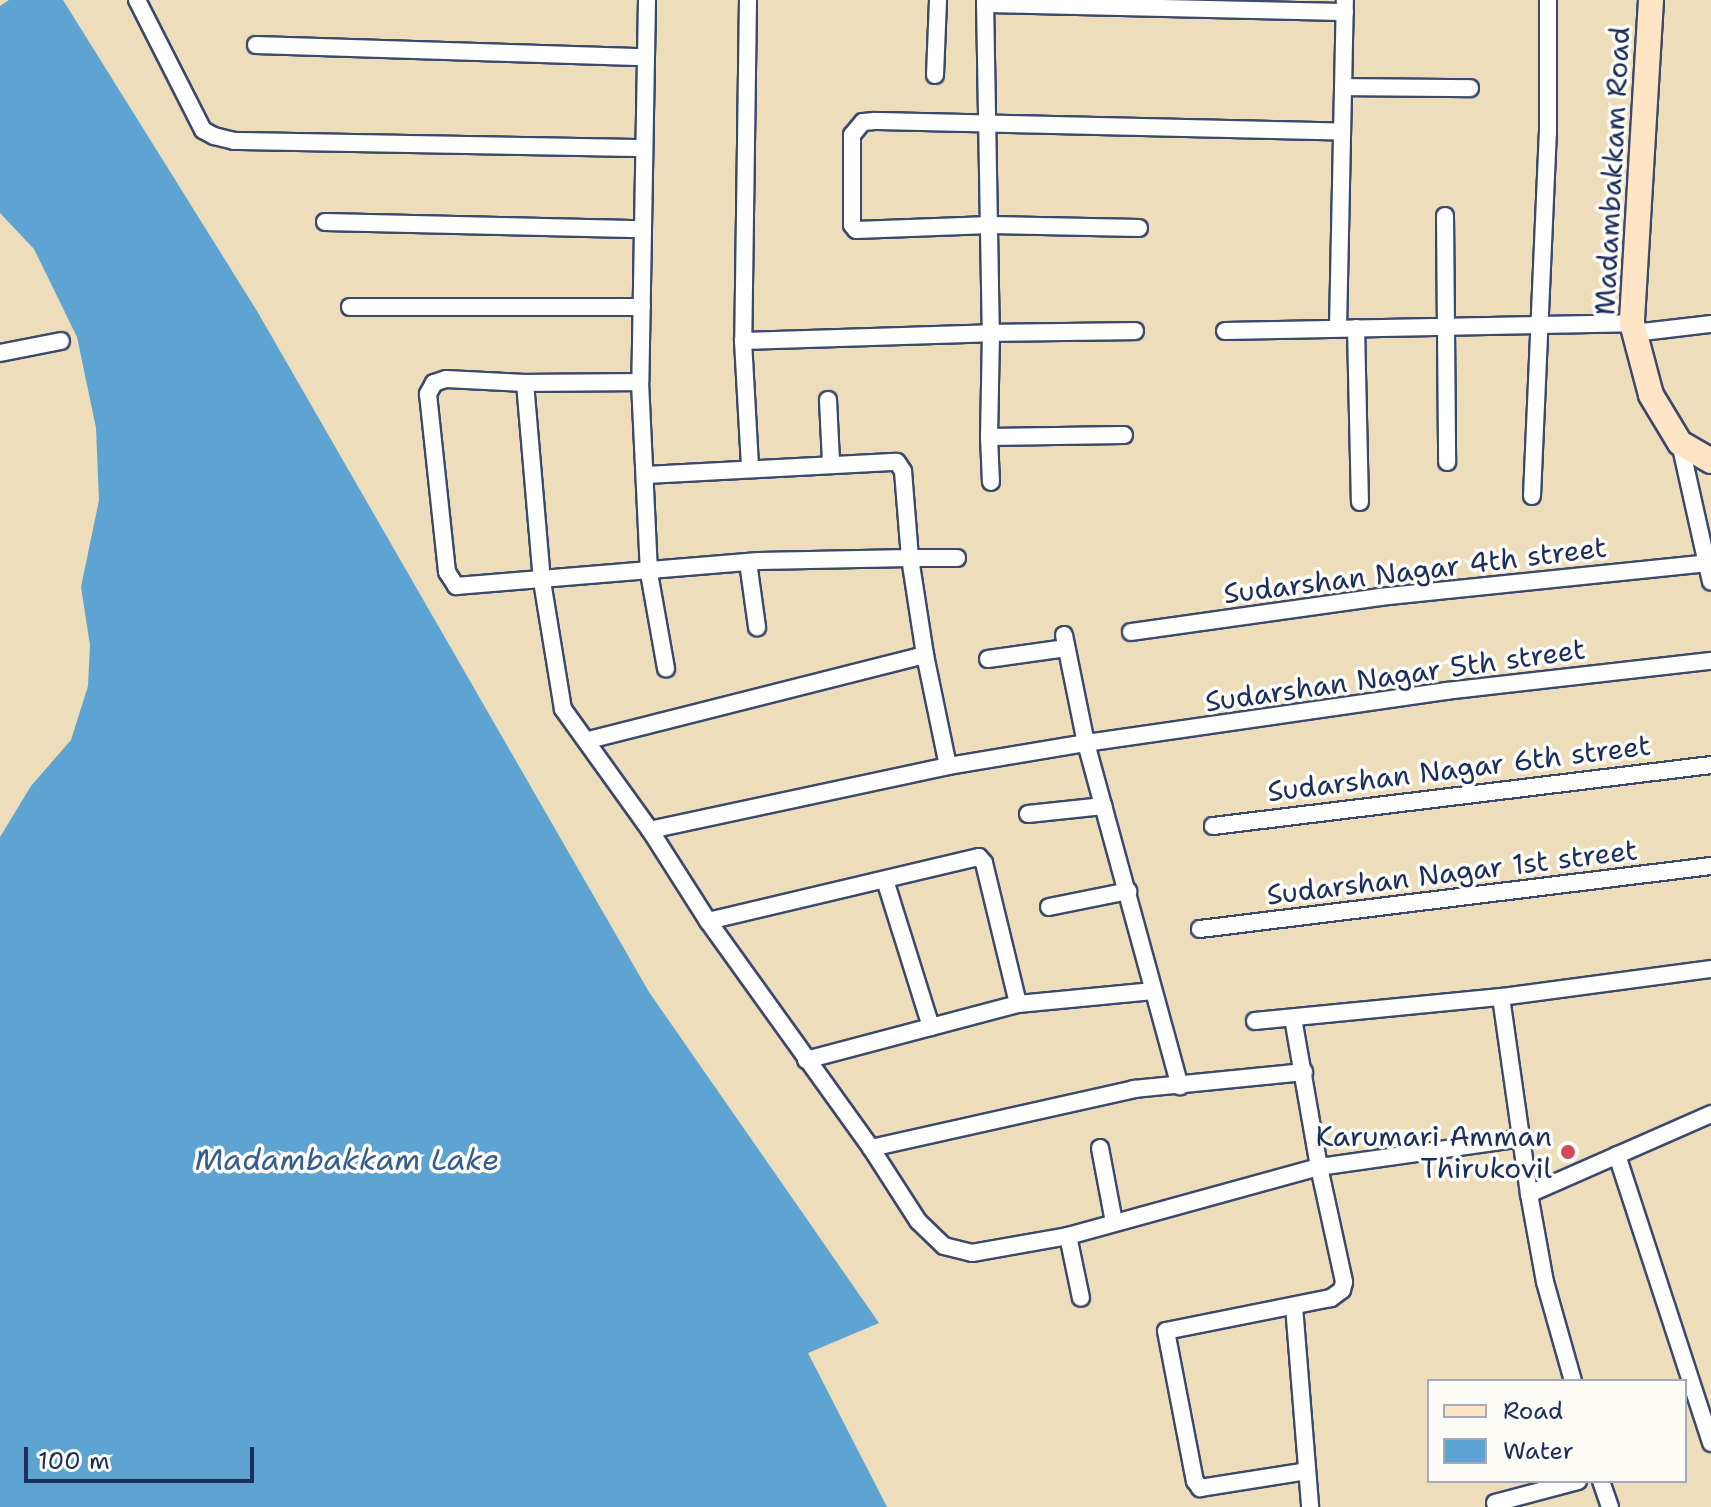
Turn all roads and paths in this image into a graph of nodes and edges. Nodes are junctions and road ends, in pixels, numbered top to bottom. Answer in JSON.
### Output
{"nodes":[{"id":1,"x":137,"y":0,"type":"edge"},
{"id":2,"x":647,"y":0,"type":"edge"},
{"id":3,"x":748,"y":0,"type":"edge"},
{"id":4,"x":938,"y":0,"type":"edge"},
{"id":5,"x":1548,"y":0,"type":"edge"},
{"id":6,"x":1651,"y":0,"type":"edge"},
{"id":7,"x":985,"y":2,"type":"edge"},
{"id":8,"x":1345,"y":6,"type":"edge"},
{"id":9,"x":256,"y":45,"type":"dead end"},
{"id":10,"x":644,"y":57,"type":"junction"},
{"id":11,"x":935,"y":75,"type":"dead end"},
{"id":12,"x":1343,"y":87,"type":"junction"},
{"id":13,"x":1470,"y":88,"type":"dead end"},
{"id":14,"x":989,"y":124,"type":"junction"},
{"id":15,"x":1342,"y":132,"type":"junction"},
{"id":16,"x":642,"y":148,"type":"junction"},
{"id":17,"x":1445,"y":216,"type":"dead end"},
{"id":18,"x":325,"y":222,"type":"dead end"},
{"id":19,"x":990,"y":225,"type":"junction"},
{"id":20,"x":1139,"y":228,"type":"dead end"},
{"id":21,"x":642,"y":229,"type":"junction"},
{"id":22,"x":350,"y":307,"type":"dead end"},
{"id":23,"x":642,"y":307,"type":"junction"},
{"id":24,"x":1539,"y":324,"type":"junction"},
{"id":25,"x":1711,"y":324,"type":"edge"},
{"id":26,"x":1447,"y":326,"type":"junction"},
{"id":27,"x":1338,"y":328,"type":"junction"},
{"id":28,"x":1356,"y":328,"type":"junction"},
{"id":29,"x":1633,"y":328,"type":"junction"},
{"id":30,"x":1135,"y":331,"type":"dead end"},
{"id":31,"x":1225,"y":331,"type":"dead end"},
{"id":32,"x":991,"y":333,"type":"junction"},
{"id":33,"x":61,"y":341,"type":"dead end"},
{"id":34,"x":743,"y":341,"type":"junction"},
{"id":35,"x":0,"y":353,"type":"edge"},
{"id":36,"x":640,"y":382,"type":"junction"},
{"id":37,"x":525,"y":383,"type":"junction"},
{"id":38,"x":828,"y":400,"type":"dead end"},
{"id":39,"x":1124,"y":435,"type":"dead end"},
{"id":40,"x":989,"y":437,"type":"junction"},
{"id":41,"x":1680,"y":443,"type":"junction"},
{"id":42,"x":1711,"y":461,"type":"edge"},
{"id":43,"x":831,"y":462,"type":"junction"},
{"id":44,"x":1447,"y":462,"type":"dead end"},
{"id":45,"x":750,"y":468,"type":"junction"},
{"id":46,"x":646,"y":475,"type":"junction"},
{"id":47,"x":991,"y":482,"type":"dead end"},
{"id":48,"x":1532,"y":496,"type":"dead end"},
{"id":49,"x":1360,"y":502,"type":"dead end"},
{"id":50,"x":910,"y":558,"type":"junction"},
{"id":51,"x":957,"y":558,"type":"dead end"},
{"id":52,"x":748,"y":562,"type":"junction"},
{"id":53,"x":1707,"y":563,"type":"junction"},
{"id":54,"x":649,"y":573,"type":"junction"},
{"id":55,"x":542,"y":581,"type":"junction"},
{"id":56,"x":1711,"y":582,"type":"edge"},
{"id":57,"x":757,"y":627,"type":"dead end"},
{"id":58,"x":1131,"y":632,"type":"dead end"},
{"id":59,"x":925,"y":655,"type":"junction"},
{"id":60,"x":988,"y":659,"type":"dead end"},
{"id":61,"x":1711,"y":661,"type":"edge"},
{"id":62,"x":666,"y":668,"type":"dead end"},
{"id":63,"x":588,"y":740,"type":"junction"},
{"id":64,"x":1086,"y":743,"type":"junction"},
{"id":65,"x":1711,"y":765,"type":"edge"},
{"id":66,"x":948,"y":766,"type":"junction"},
{"id":67,"x":1104,"y":806,"type":"junction"},
{"id":68,"x":1028,"y":814,"type":"dead end"},
{"id":69,"x":1213,"y":826,"type":"dead end"},
{"id":70,"x":650,"y":830,"type":"junction"},
{"id":71,"x":1711,"y":866,"type":"edge"},
{"id":72,"x":885,"y":880,"type":"junction"},
{"id":73,"x":1128,"y":891,"type":"junction"},
{"id":74,"x":1049,"y":907,"type":"dead end"},
{"id":75,"x":708,"y":921,"type":"junction"},
{"id":76,"x":1200,"y":929,"type":"dead end"},
{"id":77,"x":1711,"y":969,"type":"edge"},
{"id":78,"x":1153,"y":991,"type":"junction"},
{"id":79,"x":1501,"y":997,"type":"junction"},
{"id":80,"x":1018,"y":1004,"type":"junction"},
{"id":81,"x":1293,"y":1018,"type":"junction"},
{"id":82,"x":1255,"y":1021,"type":"dead end"},
{"id":83,"x":931,"y":1027,"type":"junction"},
{"id":84,"x":806,"y":1060,"type":"junction"},
{"id":85,"x":1304,"y":1072,"type":"junction"},
{"id":86,"x":1180,"y":1086,"type":"junction"},
{"id":87,"x":1711,"y":1114,"type":"edge"},
{"id":88,"x":1523,"y":1138,"type":"junction"},
{"id":89,"x":871,"y":1148,"type":"junction"},
{"id":90,"x":1100,"y":1148,"type":"dead end"},
{"id":91,"x":1617,"y":1155,"type":"junction"},
{"id":92,"x":1319,"y":1167,"type":"junction"},
{"id":93,"x":1529,"y":1194,"type":"junction"},
{"id":94,"x":1114,"y":1222,"type":"junction"},
{"id":95,"x":1068,"y":1236,"type":"junction"},
{"id":96,"x":1081,"y":1298,"type":"dead end"},
{"id":97,"x":1294,"y":1306,"type":"junction"},
{"id":98,"x":1572,"y":1379,"type":"edge"},
{"id":99,"x":1711,"y":1443,"type":"edge"},
{"id":100,"x":1307,"y":1471,"type":"junction"},
{"id":101,"x":1574,"y":1483,"type":"edge"},
{"id":102,"x":1602,"y":1483,"type":"edge"},
{"id":103,"x":1536,"y":1500,"type":"edge"},
{"id":104,"x":1495,"y":1503,"type":"dead end"},
{"id":105,"x":1310,"y":1507,"type":"edge"},
{"id":106,"x":1610,"y":1507,"type":"edge"}],
"edges":[{"from":1,"to":16,"type":"street"},
{"from":2,"to":10,"type":"street"},
{"from":3,"to":34,"type":"street"},
{"from":4,"to":11,"type":"street"},
{"from":5,"to":24,"type":"street"},
{"from":6,"to":29,"type":"street","name":"Madambakkam Road"},
{"from":7,"to":8,"type":"street"},
{"from":7,"to":14,"type":"street"},
{"from":8,"to":12,"type":"street"},
{"from":9,"to":10,"type":"street"},
{"from":10,"to":16,"type":"street"},
{"from":12,"to":13,"type":"street"},
{"from":12,"to":15,"type":"street"},
{"from":14,"to":15,"type":"street"},
{"from":14,"to":19,"type":"street"},
{"from":14,"to":19,"type":"street"},
{"from":15,"to":27,"type":"street"},
{"from":16,"to":21,"type":"street"},
{"from":17,"to":26,"type":"street"},
{"from":18,"to":21,"type":"street"},
{"from":19,"to":20,"type":"street"},
{"from":19,"to":32,"type":"street"},
{"from":21,"to":23,"type":"street"},
{"from":22,"to":23,"type":"street"},
{"from":23,"to":36,"type":"street"},
{"from":24,"to":26,"type":"street"},
{"from":24,"to":29,"type":"street"},
{"from":24,"to":48,"type":"street"},
{"from":25,"to":29,"type":"street"},
{"from":26,"to":28,"type":"street"},
{"from":26,"to":44,"type":"street"},
{"from":27,"to":28,"type":"street"},
{"from":27,"to":31,"type":"street"},
{"from":28,"to":49,"type":"street"},
{"from":29,"to":41,"type":"street","name":"Madambakkam Road"},
{"from":30,"to":32,"type":"street"},
{"from":32,"to":34,"type":"street"},
{"from":32,"to":40,"type":"street"},
{"from":33,"to":35,"type":"street"},
{"from":34,"to":45,"type":"street"},
{"from":36,"to":37,"type":"street"},
{"from":36,"to":46,"type":"street"},
{"from":37,"to":55,"type":"street"},
{"from":37,"to":55,"type":"street"},
{"from":38,"to":43,"type":"street"},
{"from":39,"to":40,"type":"street"},
{"from":40,"to":47,"type":"street"},
{"from":41,"to":42,"type":"street","name":"Madambakkam Road"},
{"from":41,"to":53,"type":"street"},
{"from":43,"to":45,"type":"street"},
{"from":43,"to":50,"type":"street"},
{"from":45,"to":46,"type":"street"},
{"from":46,"to":54,"type":"street"},
{"from":50,"to":51,"type":"street"},
{"from":50,"to":52,"type":"street"},
{"from":50,"to":59,"type":"street"},
{"from":52,"to":54,"type":"street"},
{"from":52,"to":57,"type":"street"},
{"from":53,"to":56,"type":"street"},
{"from":53,"to":58,"type":"street","name":"Sudarshan Nagar 4th street"},
{"from":54,"to":55,"type":"street"},
{"from":54,"to":62,"type":"street"},
{"from":55,"to":63,"type":"street"},
{"from":59,"to":63,"type":"street"},
{"from":59,"to":66,"type":"street"},
{"from":60,"to":64,"type":"street"},
{"from":61,"to":64,"type":"street","name":"Sudarshan Nagar 5th street"},
{"from":63,"to":70,"type":"street"},
{"from":64,"to":66,"type":"street","name":"Sudarshan Nagar 5th street"},
{"from":64,"to":67,"type":"street"},
{"from":65,"to":69,"type":"street","name":"Sudarshan Nagar 6th street"},
{"from":66,"to":70,"type":"street","name":"Sudarshan Nagar 5th street"},
{"from":67,"to":68,"type":"street"},
{"from":67,"to":73,"type":"street"},
{"from":70,"to":75,"type":"street"},
{"from":71,"to":76,"type":"street","name":"Sudarshan Nagar 1st street"},
{"from":72,"to":75,"type":"street"},
{"from":72,"to":80,"type":"street"},
{"from":72,"to":83,"type":"street"},
{"from":73,"to":74,"type":"street"},
{"from":73,"to":78,"type":"street"},
{"from":75,"to":84,"type":"street"},
{"from":77,"to":79,"type":"street"},
{"from":78,"to":80,"type":"street"},
{"from":78,"to":86,"type":"street"},
{"from":79,"to":81,"type":"street"},
{"from":79,"to":88,"type":"street"},
{"from":80,"to":83,"type":"street"},
{"from":81,"to":82,"type":"street"},
{"from":81,"to":85,"type":"street"},
{"from":83,"to":84,"type":"street"},
{"from":84,"to":89,"type":"street"},
{"from":85,"to":86,"type":"street"},
{"from":85,"to":92,"type":"street"},
{"from":86,"to":89,"type":"street"},
{"from":87,"to":91,"type":"street"},
{"from":88,"to":92,"type":"street"},
{"from":88,"to":93,"type":"street"},
{"from":89,"to":95,"type":"street"},
{"from":90,"to":94,"type":"street"},
{"from":91,"to":93,"type":"street"},
{"from":91,"to":99,"type":"street"},
{"from":92,"to":94,"type":"street"},
{"from":92,"to":97,"type":"street"},
{"from":93,"to":98,"type":"street"},
{"from":94,"to":95,"type":"street"},
{"from":95,"to":96,"type":"street"},
{"from":97,"to":100,"type":"street"},
{"from":97,"to":100,"type":"street"},
{"from":100,"to":105,"type":"street"},
{"from":101,"to":103,"type":"street"},
{"from":102,"to":106,"type":"street"},
{"from":103,"to":104,"type":"street"}]}
